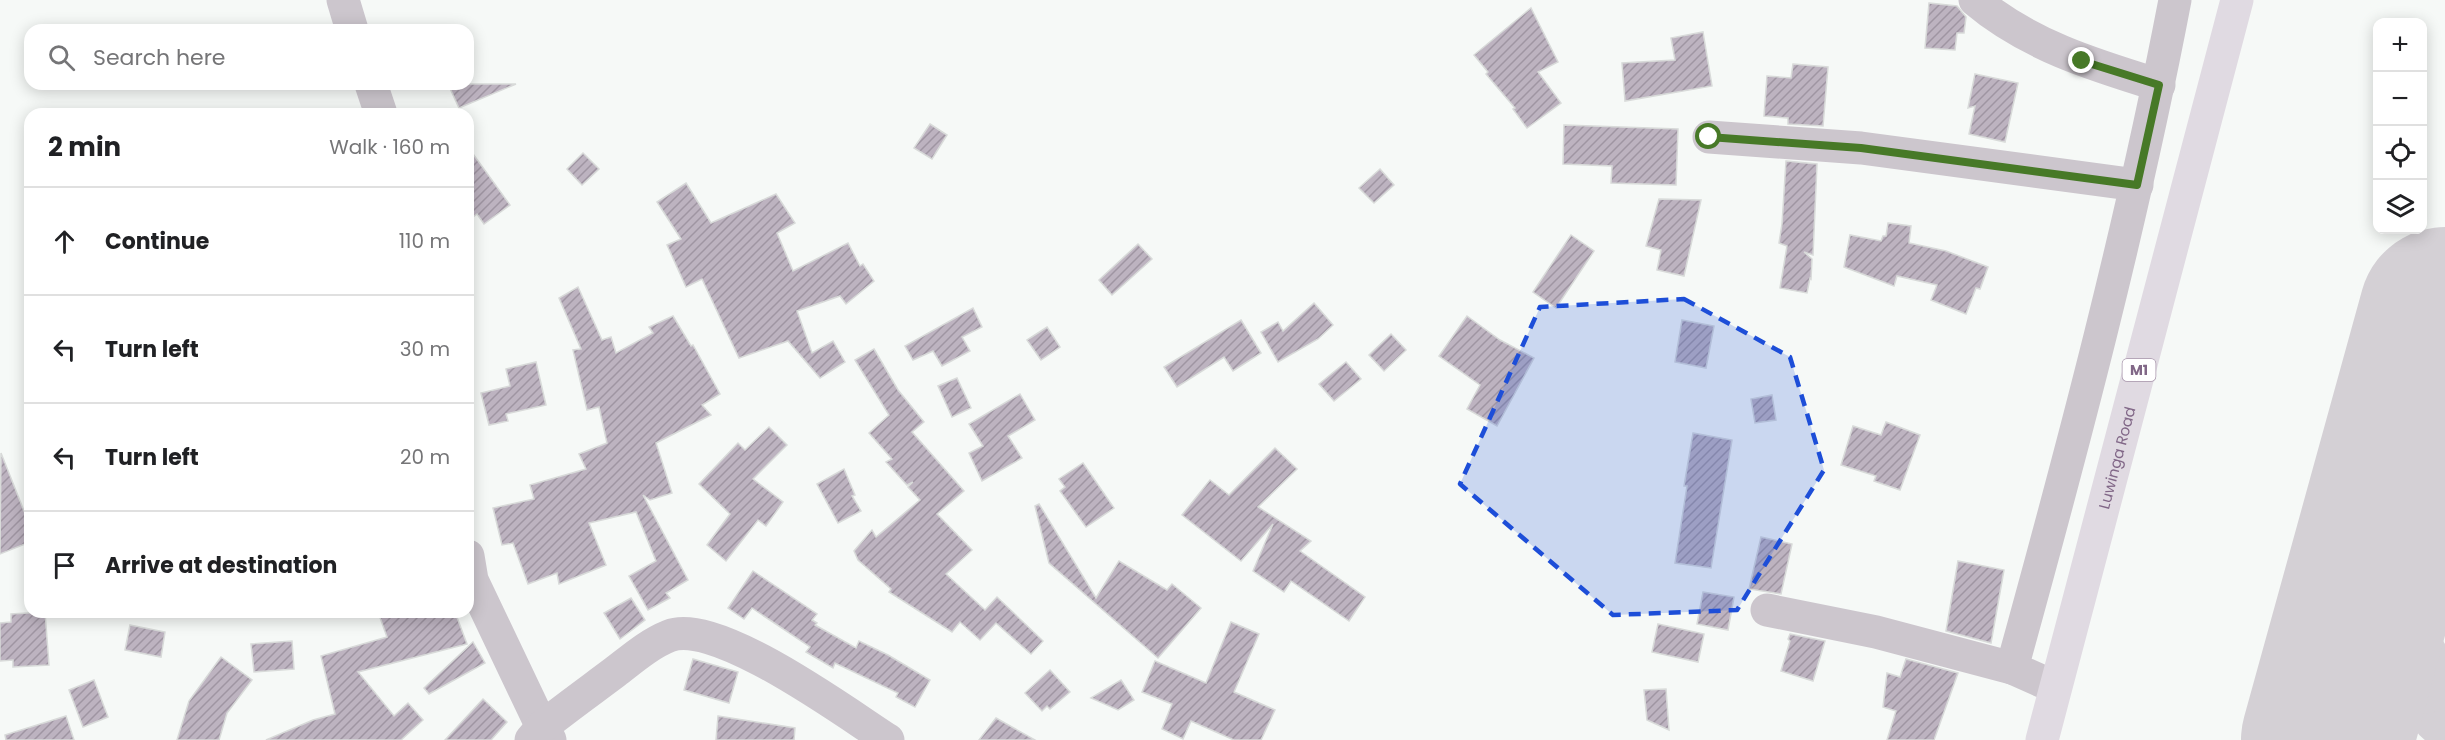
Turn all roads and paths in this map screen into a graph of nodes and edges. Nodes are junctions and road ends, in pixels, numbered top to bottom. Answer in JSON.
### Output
{"nodes":[{"id":1,"x":343,"y":0,"type":"edge"},
{"id":2,"x":1975,"y":0,"type":"edge"},
{"id":3,"x":2175,"y":0,"type":"edge"},
{"id":4,"x":2230,"y":2,"type":"edge"},
{"id":5,"x":350,"y":24,"type":"edge"},
{"id":6,"x":2159,"y":85,"type":"junction"},
{"id":7,"x":373,"y":90,"type":"edge"},
{"id":8,"x":379,"y":108,"type":"edge"},
{"id":9,"x":1709,"y":137,"type":"dead end"},
{"id":10,"x":2137,"y":185,"type":"junction"},
{"id":11,"x":474,"y":585,"type":"edge"},
{"id":12,"x":1767,"y":609,"type":"dead end"},
{"id":13,"x":2012,"y":668,"type":"junction"},
{"id":14,"x":2055,"y":687,"type":"junction"},
{"id":15,"x":541,"y":736,"type":"edge"},
{"id":16,"x":888,"y":740,"type":"edge"},
{"id":17,"x":2042,"y":740,"type":"edge"}],
"edges":[{"from":1,"to":5,"type":"street"},
{"from":2,"to":6,"type":"street"},
{"from":3,"to":6,"type":"street"},
{"from":4,"to":14,"type":"highway","name":"Luwinga Road","number":"M1"},
{"from":6,"to":10,"type":"street"},
{"from":7,"to":8,"type":"street"},
{"from":9,"to":10,"type":"street"},
{"from":10,"to":13,"type":"street"},
{"from":11,"to":15,"type":"street"},
{"from":12,"to":13,"type":"street"},
{"from":13,"to":14,"type":"street"},
{"from":14,"to":17,"type":"highway","name":"Luwinga Road","number":"M1"},
{"from":15,"to":16,"type":"street"}]}
